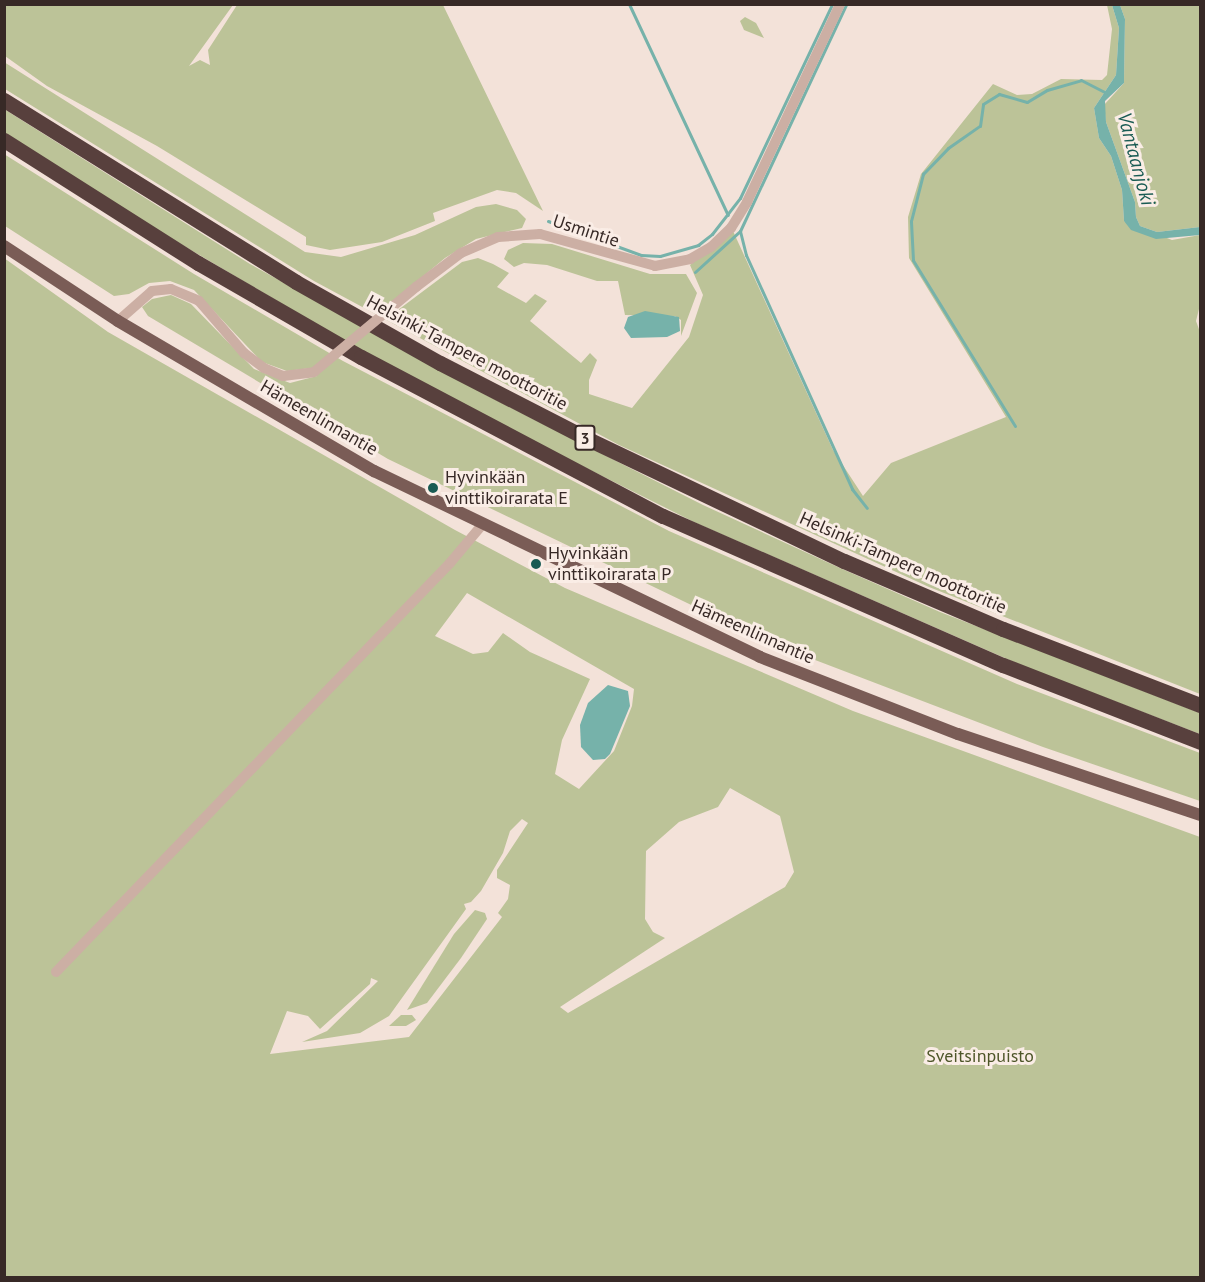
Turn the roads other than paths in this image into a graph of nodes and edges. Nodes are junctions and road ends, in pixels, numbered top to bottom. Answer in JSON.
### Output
{"nodes":[{"id":1,"x":840,"y":4,"type":"edge"},
{"id":2,"x":4,"y":100,"type":"edge"},
{"id":3,"x":4,"y":140,"type":"edge"},
{"id":4,"x":4,"y":246,"type":"edge"},
{"id":5,"x":118,"y":321,"type":"junction"},
{"id":6,"x":482,"y":525,"type":"junction"},
{"id":7,"x":1200,"y":705,"type":"edge"},
{"id":8,"x":1200,"y":742,"type":"edge"},
{"id":9,"x":1200,"y":815,"type":"edge"},
{"id":10,"x":56,"y":972,"type":"dead end"}],
"edges":[{"from":1,"to":5,"type":"street","name":"Usmintie","bridge":true},
{"from":2,"to":7,"type":"highway","name":"Helsinki-Tampere moottoritie","number":"3"},
{"from":3,"to":8,"type":"highway","number":"3"},
{"from":4,"to":5,"type":"main road","name":"Hämeenlinnantie"},
{"from":5,"to":6,"type":"main road","name":"Hämeenlinnantie"},
{"from":6,"to":9,"type":"main road","name":"Hämeenlinnantie"},
{"from":6,"to":10,"type":"street"}]}
